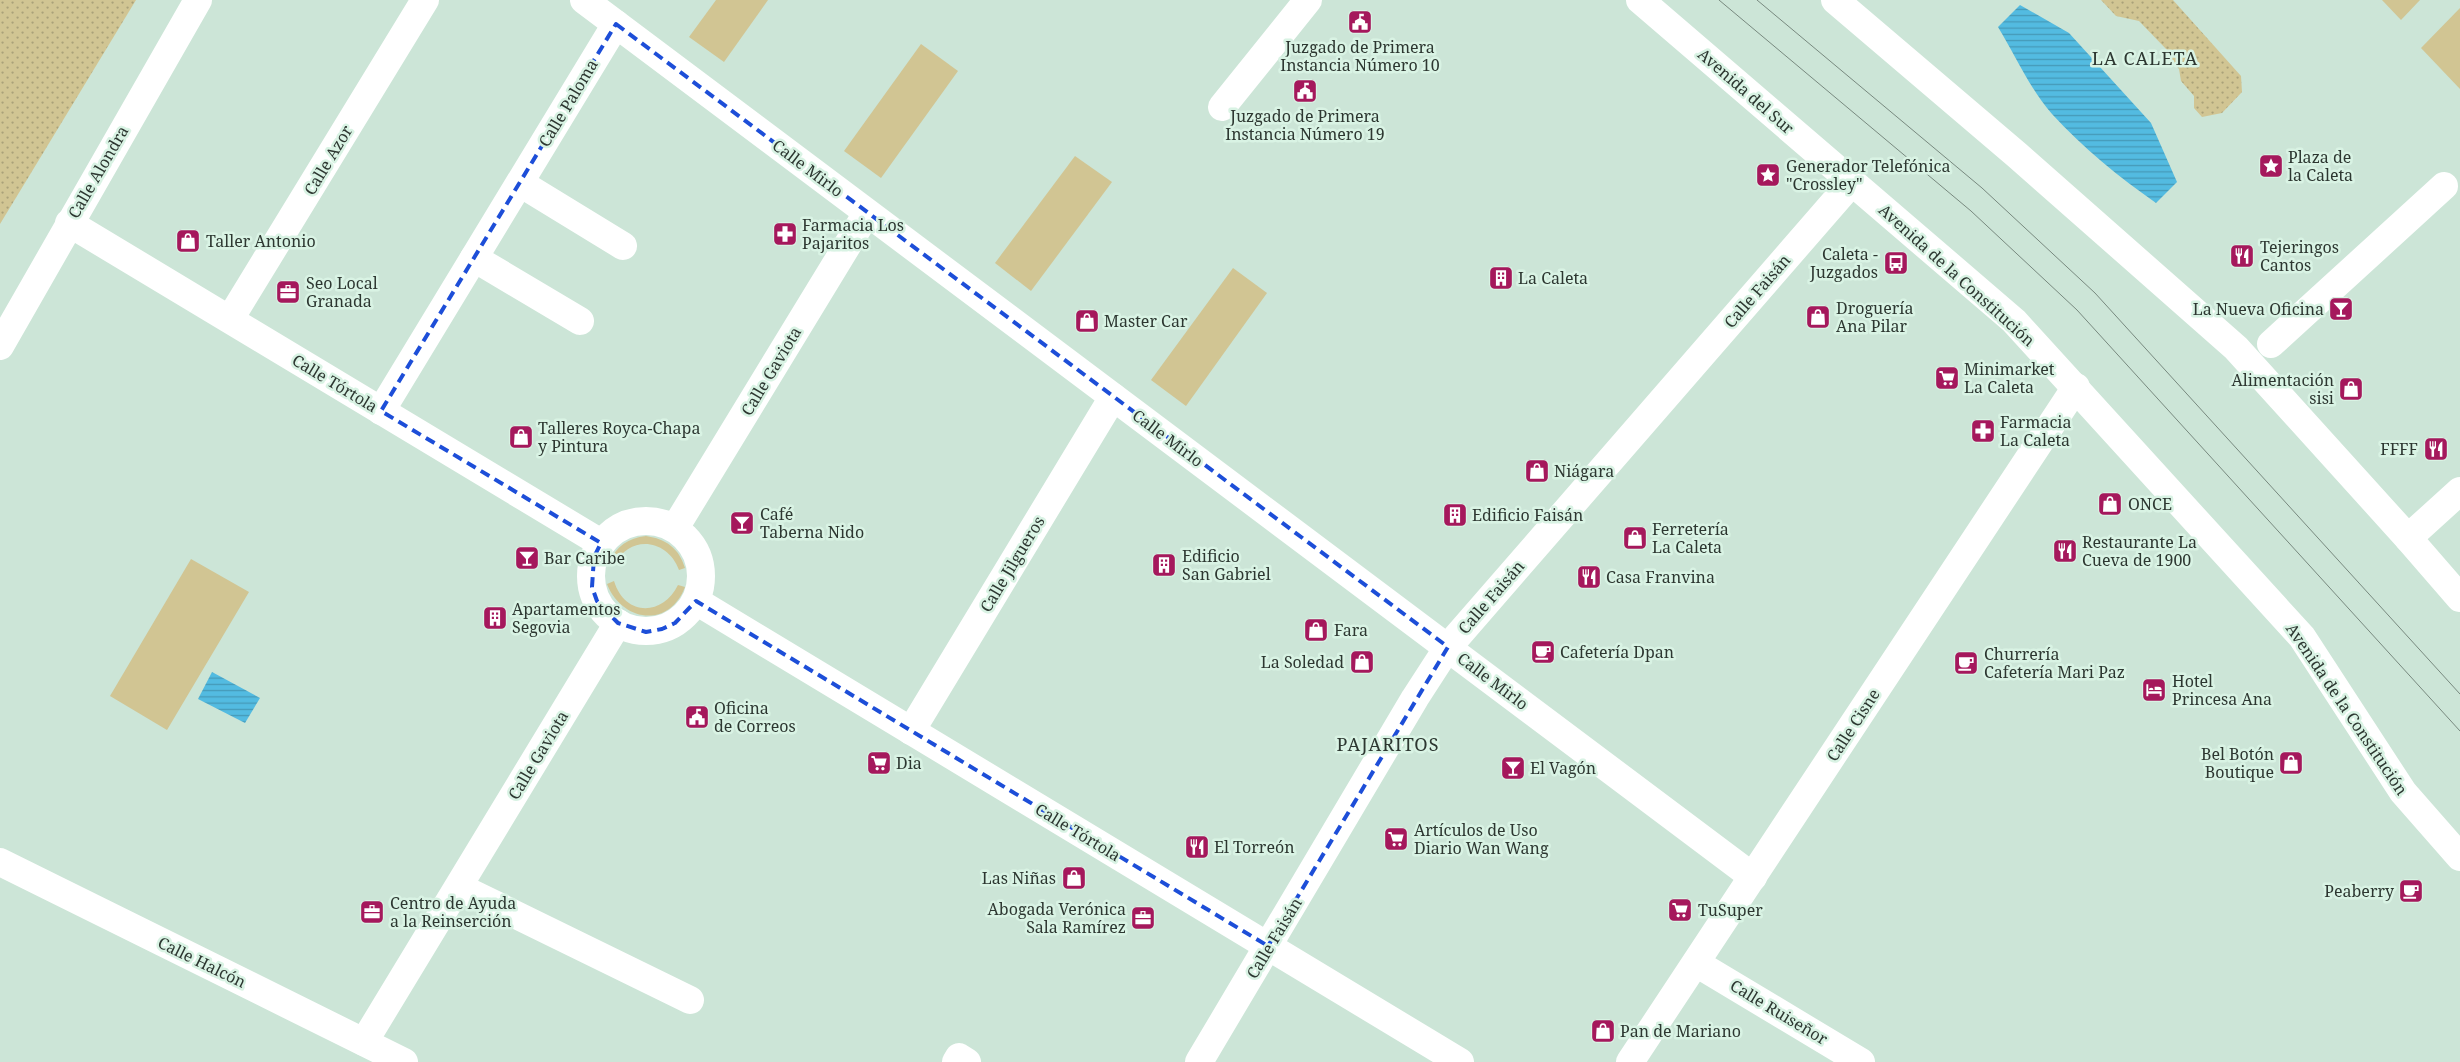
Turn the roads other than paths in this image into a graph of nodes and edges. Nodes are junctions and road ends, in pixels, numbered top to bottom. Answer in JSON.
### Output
{"nodes":[{"id":1,"x":198,"y":0,"type":"edge"},
{"id":2,"x":425,"y":0,"type":"edge"},
{"id":3,"x":584,"y":0,"type":"edge"},
{"id":4,"x":1308,"y":0,"type":"edge"},
{"id":5,"x":1640,"y":0,"type":"edge"},
{"id":6,"x":1835,"y":0,"type":"edge"},
{"id":7,"x":616,"y":24,"type":"junction"},
{"id":8,"x":1222,"y":107,"type":"dead end"},
{"id":9,"x":520,"y":182,"type":"junction"},
{"id":10,"x":1852,"y":182,"type":"junction"},
{"id":11,"x":2444,"y":186,"type":"dead end"},
{"id":12,"x":867,"y":213,"type":"junction"},
{"id":13,"x":69,"y":223,"type":"junction"},
{"id":14,"x":623,"y":246,"type":"dead end"},
{"id":15,"x":474,"y":258,"type":"junction"},
{"id":16,"x":230,"y":319,"type":"junction"},
{"id":17,"x":580,"y":321,"type":"dead end"},
{"id":18,"x":2271,"y":344,"type":"dead end"},
{"id":19,"x":0,"y":346,"type":"edge"},
{"id":20,"x":2076,"y":387,"type":"junction"},
{"id":21,"x":1113,"y":397,"type":"junction"},
{"id":22,"x":382,"y":411,"type":"junction"},
{"id":23,"x":2460,"y":492,"type":"edge"},
{"id":24,"x":674,"y":528,"type":"junction"},
{"id":25,"x":2408,"y":538,"type":"junction"},
{"id":26,"x":601,"y":543,"type":"junction"},
{"id":27,"x":2460,"y":598,"type":"edge"},
{"id":28,"x":696,"y":601,"type":"junction"},
{"id":29,"x":618,"y":623,"type":"junction"},
{"id":30,"x":1448,"y":647,"type":"junction"},
{"id":31,"x":911,"y":731,"type":"junction"},
{"id":32,"x":2460,"y":856,"type":"edge"},
{"id":33,"x":0,"y":862,"type":"edge"},
{"id":34,"x":1753,"y":877,"type":"junction"},
{"id":35,"x":459,"y":887,"type":"junction"},
{"id":36,"x":1268,"y":946,"type":"junction"},
{"id":37,"x":1696,"y":962,"type":"junction"},
{"id":38,"x":690,"y":1000,"type":"dead end"},
{"id":39,"x":364,"y":1042,"type":"junction"},
{"id":40,"x":404,"y":1062,"type":"edge"},
{"id":41,"x":956,"y":1062,"type":"edge"},
{"id":42,"x":967,"y":1062,"type":"edge"},
{"id":43,"x":1199,"y":1062,"type":"edge"},
{"id":44,"x":1460,"y":1062,"type":"edge"},
{"id":45,"x":1630,"y":1062,"type":"edge"},
{"id":46,"x":1861,"y":1062,"type":"edge"}],
"edges":[{"from":1,"to":13,"type":"street","name":"Calle Alondra"},
{"from":2,"to":16,"type":"street","name":"Calle Azor"},
{"from":3,"to":7,"type":"street","name":"Calle Mirlo"},
{"from":4,"to":8,"type":"street"},
{"from":5,"to":10,"type":"street","name":"Avenida del Sur"},
{"from":6,"to":25,"type":"street"},
{"from":7,"to":9,"type":"street","name":"Calle Paloma"},
{"from":7,"to":12,"type":"street","name":"Calle Mirlo"},
{"from":9,"to":14,"type":"street"},
{"from":9,"to":15,"type":"street","name":"Calle Paloma"},
{"from":10,"to":20,"type":"street","name":"Avenida de la Constitución"},
{"from":10,"to":30,"type":"street","name":"Calle Faisán"},
{"from":11,"to":18,"type":"street"},
{"from":12,"to":21,"type":"street","name":"Calle Mirlo"},
{"from":12,"to":24,"type":"street","name":"Calle Gaviota"},
{"from":13,"to":16,"type":"street","name":"Calle Tórtola"},
{"from":13,"to":19,"type":"street","name":"Calle Alondra"},
{"from":15,"to":17,"type":"street"},
{"from":15,"to":22,"type":"street","name":"Calle Paloma"},
{"from":16,"to":22,"type":"street","name":"Calle Tórtola"},
{"from":20,"to":32,"type":"street","name":"Avenida de la Constitución"},
{"from":20,"to":34,"type":"street","name":"Calle Cisne"},
{"from":21,"to":30,"type":"street","name":"Calle Mirlo"},
{"from":21,"to":31,"type":"street","name":"Calle Jilgueros"},
{"from":22,"to":26,"type":"street","name":"Calle Tórtola"},
{"from":23,"to":25,"type":"street"},
{"from":24,"to":26,"type":"street"},
{"from":24,"to":28,"type":"street"},
{"from":25,"to":27,"type":"street"},
{"from":26,"to":29,"type":"street"},
{"from":28,"to":29,"type":"street"},
{"from":28,"to":31,"type":"street","name":"Calle Tórtola"},
{"from":29,"to":35,"type":"street","name":"Calle Gaviota"},
{"from":30,"to":34,"type":"street","name":"Calle Mirlo"},
{"from":30,"to":36,"type":"street","name":"Calle Faisán"},
{"from":31,"to":36,"type":"street","name":"Calle Tórtola"},
{"from":33,"to":39,"type":"street","name":"Calle Halcón"},
{"from":34,"to":37,"type":"street","name":"Calle Cisne"},
{"from":35,"to":38,"type":"street"},
{"from":35,"to":39,"type":"street","name":"Calle Gaviota"},
{"from":36,"to":43,"type":"street","name":"Calle Faisán"},
{"from":36,"to":44,"type":"street","name":"Calle Tórtola"},
{"from":37,"to":45,"type":"street","name":"Calle Cisne"},
{"from":37,"to":46,"type":"street","name":"Calle Ruiseñor"},
{"from":39,"to":40,"type":"street","name":"Calle Halcón"},
{"from":41,"to":42,"type":"street"}]}
